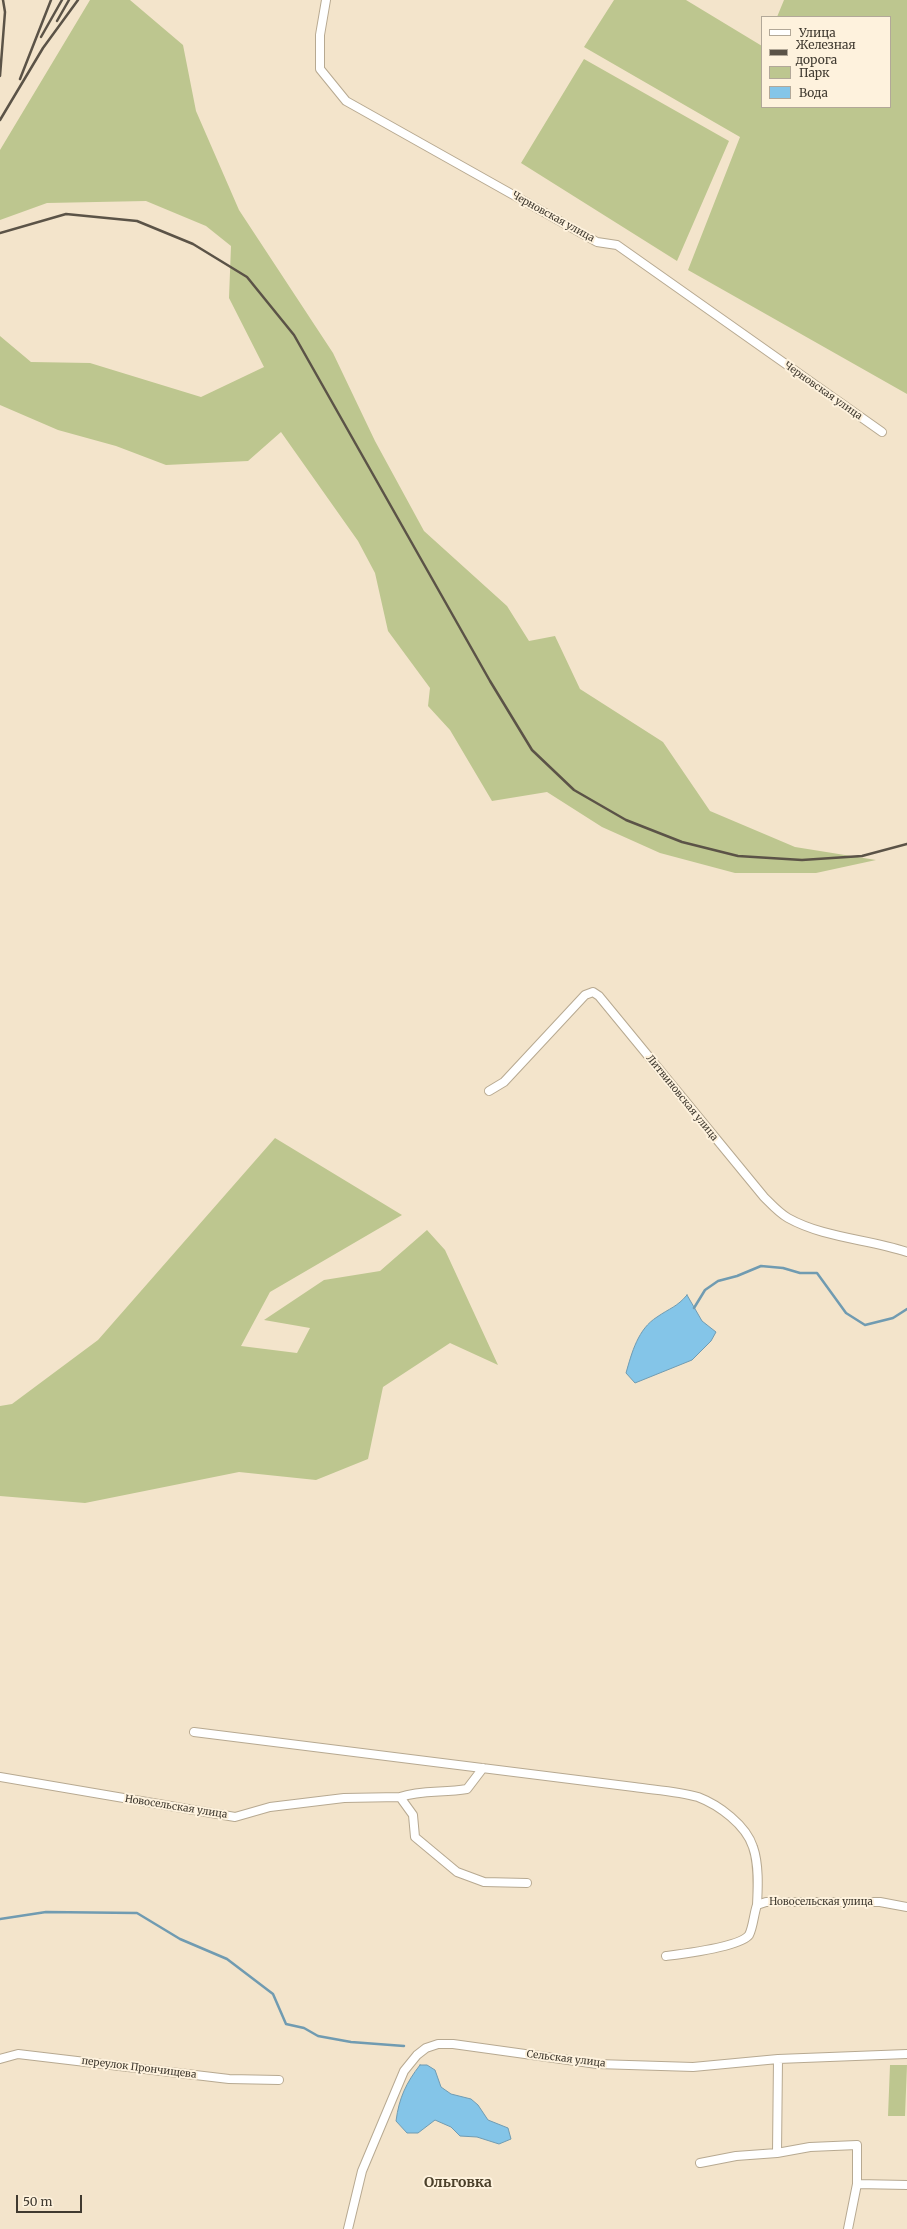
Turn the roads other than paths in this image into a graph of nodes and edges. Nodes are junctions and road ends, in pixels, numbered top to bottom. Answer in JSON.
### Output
{"nodes":[{"id":1,"x":326,"y":0,"type":"edge"},
{"id":2,"x":882,"y":432,"type":"dead end"},
{"id":3,"x":489,"y":1092,"type":"dead end"},
{"id":4,"x":907,"y":1252,"type":"edge"},
{"id":5,"x":194,"y":1732,"type":"dead end"},
{"id":6,"x":483,"y":1768,"type":"junction"},
{"id":7,"x":0,"y":1777,"type":"edge"},
{"id":8,"x":400,"y":1797,"type":"junction"},
{"id":9,"x":527,"y":1883,"type":"dead end"},
{"id":10,"x":757,"y":1905,"type":"junction"},
{"id":11,"x":907,"y":1907,"type":"edge"},
{"id":12,"x":666,"y":1956,"type":"dead end"},
{"id":13,"x":907,"y":2054,"type":"edge"},
{"id":14,"x":778,"y":2059,"type":"junction"},
{"id":15,"x":0,"y":2060,"type":"edge"},
{"id":16,"x":279,"y":2080,"type":"dead end"},
{"id":17,"x":777,"y":2153,"type":"junction"},
{"id":18,"x":700,"y":2163,"type":"dead end"},
{"id":19,"x":857,"y":2184,"type":"junction"},
{"id":20,"x":907,"y":2185,"type":"edge"},
{"id":21,"x":348,"y":2229,"type":"edge"},
{"id":22,"x":848,"y":2229,"type":"edge"}],
"edges":[{"from":1,"to":2,"type":"street","name":"Черновская улица"},
{"from":3,"to":4,"type":"street","name":"Литвиновская улица"},
{"from":5,"to":6,"type":"street"},
{"from":6,"to":8,"type":"street","name":"Новосельская улица"},
{"from":6,"to":10,"type":"street"},
{"from":7,"to":8,"type":"street","name":"Новосельская улица"},
{"from":8,"to":9,"type":"street"},
{"from":10,"to":11,"type":"street","name":"Новосельская улица"},
{"from":10,"to":12,"type":"street","name":"Новосельская улица"},
{"from":13,"to":14,"type":"street","name":"Сельская улица"},
{"from":14,"to":17,"type":"street"},
{"from":14,"to":21,"type":"street","name":"Сельская улица"},
{"from":15,"to":16,"type":"street","name":"переулок Прончищева"},
{"from":17,"to":18,"type":"street"},
{"from":17,"to":19,"type":"street"},
{"from":19,"to":20,"type":"street"},
{"from":19,"to":22,"type":"street"}]}
